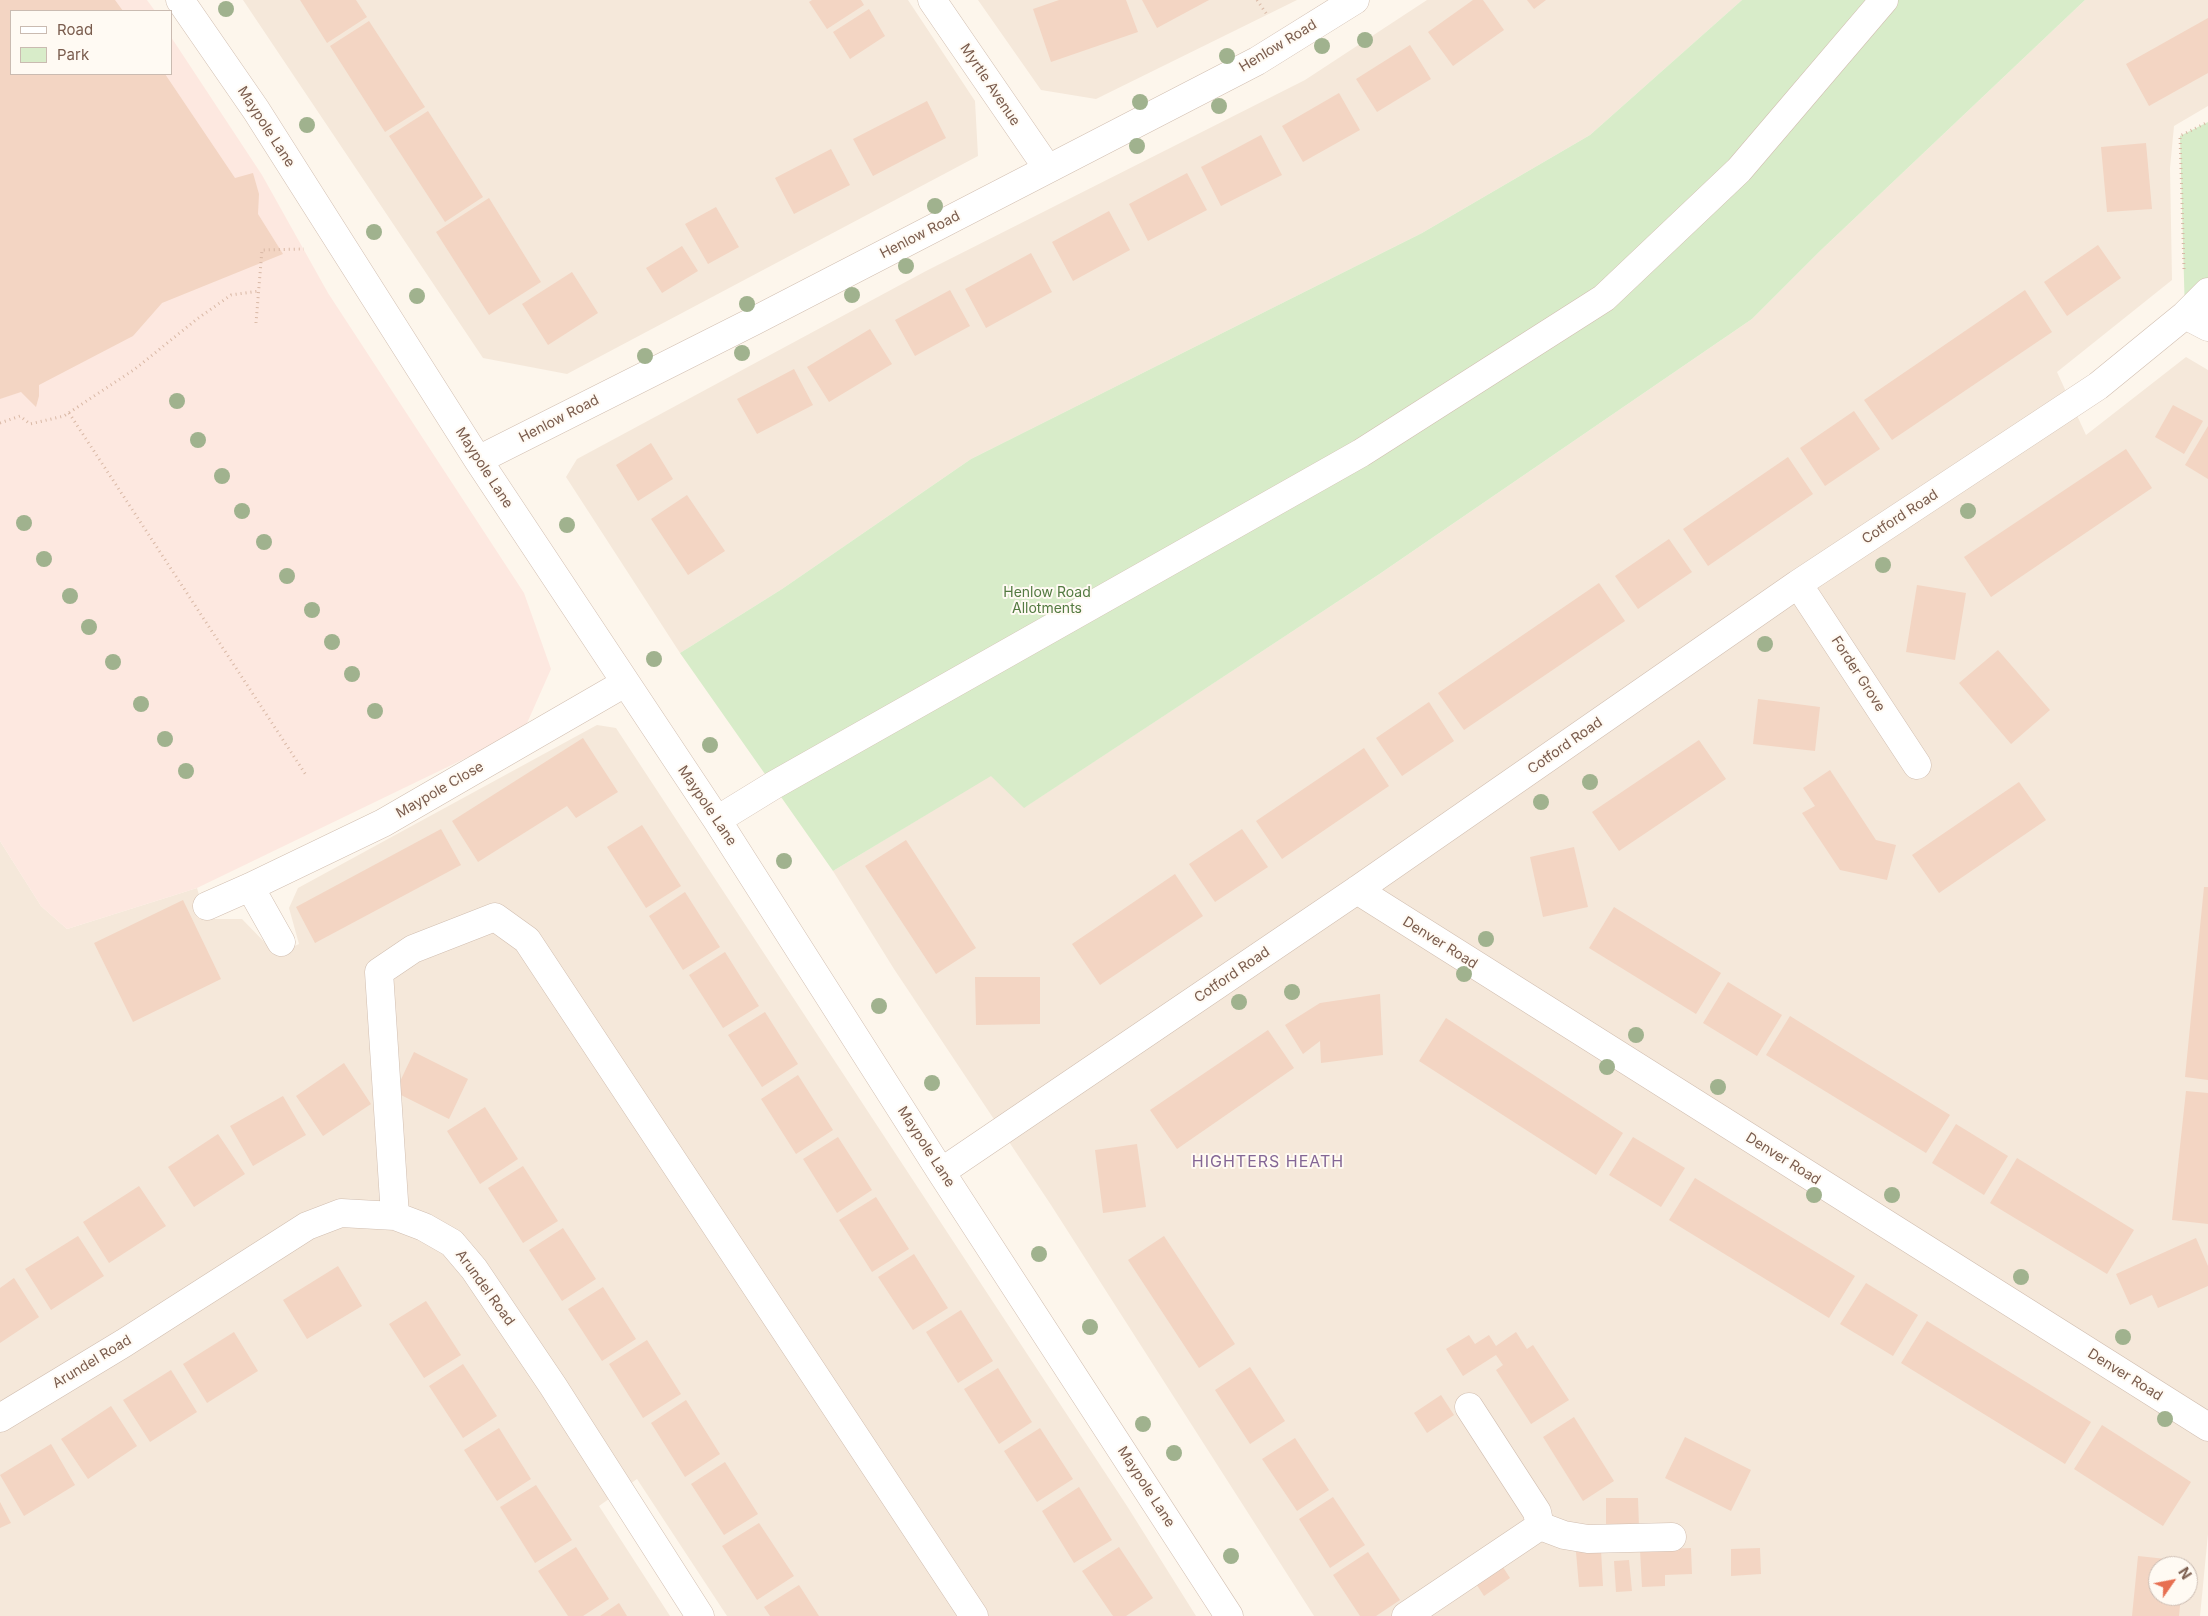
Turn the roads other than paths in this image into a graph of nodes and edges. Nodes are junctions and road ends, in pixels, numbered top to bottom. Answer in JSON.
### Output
{"nodes":[{"id":1,"x":180,"y":0,"type":"edge"},
{"id":2,"x":932,"y":0,"type":"edge"},
{"id":3,"x":1354,"y":0,"type":"edge"},
{"id":4,"x":1884,"y":0,"type":"edge"},
{"id":5,"x":1048,"y":169,"type":"junction"},
{"id":6,"x":2208,"y":292,"type":"edge"},
{"id":7,"x":2197,"y":321,"type":"edge"},
{"id":8,"x":478,"y":460,"type":"junction"},
{"id":9,"x":1798,"y":584,"type":"junction"},
{"id":10,"x":624,"y":682,"type":"junction"},
{"id":11,"x":1917,"y":765,"type":"dead end"},
{"id":12,"x":717,"y":820,"type":"junction"},
{"id":13,"x":250,"y":887,"type":"junction"},
{"id":14,"x":1357,"y":890,"type":"junction"},
{"id":15,"x":206,"y":906,"type":"dead end"},
{"id":16,"x":281,"y":942,"type":"dead end"},
{"id":17,"x":942,"y":1172,"type":"junction"},
{"id":18,"x":395,"y":1216,"type":"junction"},
{"id":19,"x":1469,"y":1407,"type":"dead end"},
{"id":20,"x":0,"y":1418,"type":"edge"},
{"id":21,"x":2208,"y":1427,"type":"edge"},
{"id":22,"x":1540,"y":1526,"type":"junction"},
{"id":23,"x":1672,"y":1537,"type":"dead end"},
{"id":24,"x":700,"y":1616,"type":"edge"},
{"id":25,"x":974,"y":1616,"type":"edge"},
{"id":26,"x":1229,"y":1616,"type":"edge"},
{"id":27,"x":1406,"y":1616,"type":"edge"}],
"edges":[{"from":1,"to":8,"type":"street","name":"Maypole Lane"},
{"from":2,"to":5,"type":"street","name":"Myrtle Avenue"},
{"from":3,"to":5,"type":"street","name":"Henlow Road"},
{"from":4,"to":12,"type":"street"},
{"from":5,"to":8,"type":"street","name":"Henlow Road"},
{"from":6,"to":7,"type":"street","name":"Cotford Road"},
{"from":7,"to":9,"type":"street","name":"Cotford Road"},
{"from":8,"to":10,"type":"street","name":"Maypole Lane"},
{"from":9,"to":11,"type":"street","name":"Forder Grove"},
{"from":9,"to":14,"type":"street","name":"Cotford Road"},
{"from":10,"to":12,"type":"street","name":"Maypole Lane"},
{"from":10,"to":13,"type":"street","name":"Maypole Close"},
{"from":12,"to":17,"type":"street","name":"Maypole Lane"},
{"from":13,"to":15,"type":"street","name":"Maypole Close"},
{"from":13,"to":16,"type":"street"},
{"from":14,"to":17,"type":"street","name":"Cotford Road"},
{"from":14,"to":21,"type":"street","name":"Denver Road"},
{"from":17,"to":26,"type":"street","name":"Maypole Lane"},
{"from":18,"to":20,"type":"street","name":"Arundel Road"},
{"from":18,"to":24,"type":"street","name":"Arundel Road"},
{"from":18,"to":25,"type":"street"},
{"from":19,"to":22,"type":"street"},
{"from":22,"to":23,"type":"street"},
{"from":22,"to":27,"type":"street"}]}
